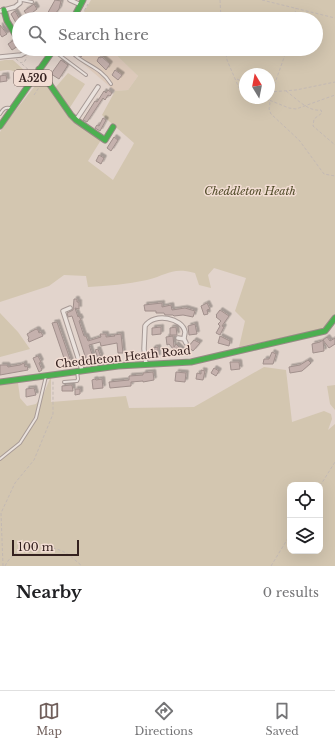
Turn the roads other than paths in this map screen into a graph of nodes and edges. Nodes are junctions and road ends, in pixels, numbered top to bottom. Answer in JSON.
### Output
{"nodes":[{"id":1,"x":21,"y":0,"type":"edge"},
{"id":2,"x":70,"y":0,"type":"edge"},
{"id":3,"x":83,"y":0,"type":"edge"},
{"id":4,"x":32,"y":2,"type":"dead end"},
{"id":5,"x":80,"y":5,"type":"junction"},
{"id":6,"x":1,"y":10,"type":"edge"},
{"id":7,"x":76,"y":12,"type":"edge"},
{"id":8,"x":12,"y":30,"type":"edge"},
{"id":9,"x":18,"y":56,"type":"edge"},
{"id":10,"x":50,"y":56,"type":"edge"},
{"id":11,"x":62,"y":56,"type":"edge"},
{"id":12,"x":76,"y":56,"type":"edge"},
{"id":13,"x":0,"y":57,"type":"edge"},
{"id":14,"x":41,"y":72,"type":"junction"},
{"id":15,"x":86,"y":76,"type":"dead end"},
{"id":16,"x":111,"y":84,"type":"dead end"},
{"id":17,"x":98,"y":87,"type":"dead end"},
{"id":18,"x":12,"y":108,"type":"junction"},
{"id":19,"x":0,"y":114,"type":"edge"},
{"id":20,"x":76,"y":120,"type":"junction"},
{"id":21,"x":0,"y":126,"type":"edge"},
{"id":22,"x":113,"y":128,"type":"dead end"},
{"id":23,"x":70,"y":308,"type":"dead end"},
{"id":24,"x":335,"y":318,"type":"edge"},
{"id":25,"x":178,"y":338,"type":"dead end"},
{"id":26,"x":184,"y":339,"type":"junction"},
{"id":27,"x":186,"y":343,"type":"dead end"},
{"id":28,"x":146,"y":364,"type":"junction"},
{"id":29,"x":80,"y":370,"type":"junction"},
{"id":30,"x":50,"y":374,"type":"junction"},
{"id":31,"x":0,"y":382,"type":"edge"},
{"id":32,"x":64,"y":382,"type":"dead end"},
{"id":33,"x":0,"y":459,"type":"edge"}],
"edges":[{"from":1,"to":4,"type":"lane"},
{"from":1,"to":6,"type":"street"},
{"from":2,"to":5,"type":"street"},
{"from":3,"to":5,"type":"main road"},
{"from":5,"to":7,"type":"main road"},
{"from":6,"to":8,"type":"main road"},
{"from":9,"to":13,"type":"street"},
{"from":10,"to":14,"type":"main road","number":"A520"},
{"from":11,"to":15,"type":"lane"},
{"from":12,"to":16,"type":"lane"},
{"from":14,"to":18,"type":"main road","number":"A520"},
{"from":14,"to":20,"type":"main road"},
{"from":17,"to":20,"type":"street"},
{"from":18,"to":19,"type":"lane"},
{"from":18,"to":21,"type":"main road","number":"A520"},
{"from":20,"to":22,"type":"main road"},
{"from":23,"to":29,"type":"street"},
{"from":24,"to":28,"type":"main road","name":"Cheddleton Heath Road"},
{"from":25,"to":26,"type":"street"},
{"from":26,"to":27,"type":"street"},
{"from":26,"to":28,"type":"street"},
{"from":28,"to":29,"type":"main road","name":"Cheddleton Heath Road"},
{"from":29,"to":30,"type":"main road","name":"Cheddleton Heath Road"},
{"from":29,"to":32,"type":"lane"},
{"from":30,"to":31,"type":"main road","name":"Cheddleton Heath Road"},
{"from":30,"to":33,"type":"lane"}]}
